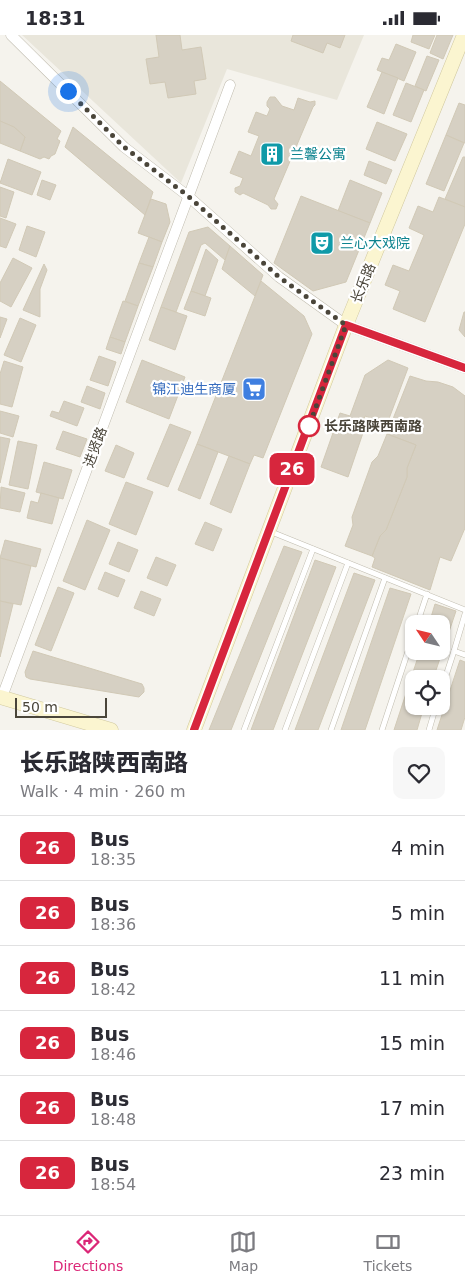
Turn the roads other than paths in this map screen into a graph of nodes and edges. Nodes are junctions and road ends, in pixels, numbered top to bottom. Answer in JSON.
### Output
{"nodes":[{"id":1,"x":11,"y":35,"type":"edge"},
{"id":2,"x":463,"y":43,"type":"edge"},
{"id":3,"x":230,"y":85,"type":"dead end"},
{"id":4,"x":188,"y":196,"type":"junction"},
{"id":5,"x":346,"y":325,"type":"junction"},
{"id":6,"x":465,"y":368,"type":"edge"},
{"id":7,"x":269,"y":531,"type":"junction"},
{"id":8,"x":312,"y":549,"type":"junction"},
{"id":9,"x":348,"y":563,"type":"junction"},
{"id":10,"x":385,"y":578,"type":"junction"},
{"id":11,"x":426,"y":594,"type":"junction"},
{"id":12,"x":465,"y":612,"type":"edge"},
{"id":13,"x":420,"y":615,"type":"edge"},
{"id":14,"x":454,"y":651,"type":"junction"},
{"id":15,"x":465,"y":655,"type":"edge"},
{"id":16,"x":405,"y":660,"type":"edge"},
{"id":17,"x":448,"y":670,"type":"edge"},
{"id":18,"x":1,"y":697,"type":"edge"},
{"id":19,"x":433,"y":715,"type":"edge"},
{"id":20,"x":111,"y":730,"type":"edge"},
{"id":21,"x":194,"y":730,"type":"edge"},
{"id":22,"x":244,"y":730,"type":"edge"},
{"id":23,"x":285,"y":730,"type":"edge"},
{"id":24,"x":331,"y":730,"type":"edge"},
{"id":25,"x":382,"y":730,"type":"edge"},
{"id":26,"x":429,"y":730,"type":"edge"}],
"edges":[{"from":1,"to":4,"type":"street"},
{"from":2,"to":5,"type":"street","name":"长乐路"},
{"from":3,"to":4,"type":"street","name":"进贤路"},
{"from":4,"to":5,"type":"street"},
{"from":4,"to":18,"type":"street","name":"进贤路"},
{"from":5,"to":6,"type":"street"},
{"from":5,"to":7,"type":"street","name":"长乐路"},
{"from":7,"to":8,"type":"lane"},
{"from":7,"to":21,"type":"street","name":"长乐路"},
{"from":8,"to":9,"type":"lane"},
{"from":8,"to":22,"type":"lane"},
{"from":9,"to":10,"type":"lane"},
{"from":9,"to":23,"type":"lane"},
{"from":10,"to":11,"type":"lane"},
{"from":10,"to":24,"type":"lane"},
{"from":11,"to":12,"type":"lane"},
{"from":11,"to":13,"type":"lane"},
{"from":12,"to":14,"type":"lane"},
{"from":14,"to":15,"type":"lane"},
{"from":14,"to":17,"type":"lane"},
{"from":16,"to":25,"type":"lane"},
{"from":18,"to":20,"type":"street"},
{"from":19,"to":26,"type":"lane"}]}
